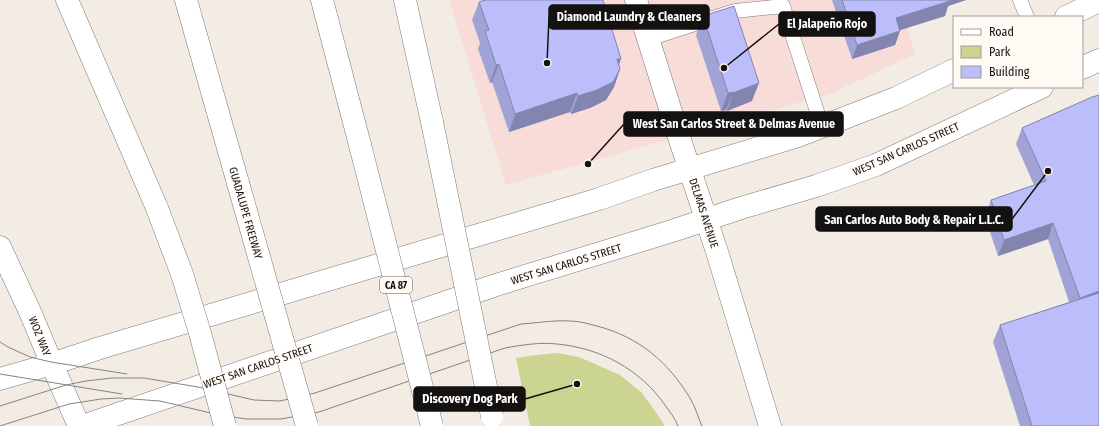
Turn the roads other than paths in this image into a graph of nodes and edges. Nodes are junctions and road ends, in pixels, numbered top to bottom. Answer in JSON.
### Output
{"nodes":[{"id":1,"x":61,"y":0,"type":"edge"},
{"id":2,"x":67,"y":0,"type":"edge"},
{"id":3,"x":74,"y":0,"type":"edge"},
{"id":4,"x":186,"y":0,"type":"edge"},
{"id":5,"x":322,"y":0,"type":"edge"},
{"id":6,"x":405,"y":0,"type":"edge"},
{"id":7,"x":636,"y":0,"type":"edge"},
{"id":8,"x":1020,"y":0,"type":"edge"},
{"id":9,"x":1099,"y":1,"type":"edge"},
{"id":10,"x":1027,"y":16,"type":"edge"},
{"id":11,"x":1068,"y":16,"type":"edge"},
{"id":12,"x":648,"y":39,"type":"junction"},
{"id":13,"x":88,"y":48,"type":"junction"},
{"id":14,"x":1099,"y":60,"type":"edge"},
{"id":15,"x":1083,"y":68,"type":"edge"},
{"id":16,"x":953,"y":70,"type":"edge"},
{"id":17,"x":1040,"y":88,"type":"edge"},
{"id":18,"x":822,"y":127,"type":"junction"},
{"id":19,"x":690,"y":169,"type":"junction"},
{"id":20,"x":707,"y":220,"type":"junction"},
{"id":21,"x":0,"y":247,"type":"edge"},
{"id":22,"x":52,"y":364,"type":"junction"},
{"id":23,"x":0,"y":379,"type":"edge"},
{"id":24,"x":493,"y":421,"type":"edge"},
{"id":25,"x":79,"y":426,"type":"edge"},
{"id":26,"x":83,"y":426,"type":"edge"},
{"id":27,"x":225,"y":426,"type":"edge"},
{"id":28,"x":307,"y":426,"type":"edge"},
{"id":29,"x":432,"y":426,"type":"edge"},
{"id":30,"x":770,"y":426,"type":"edge"}],
"edges":[{"from":1,"to":13,"type":"main road"},
{"from":2,"to":13,"type":"main road"},
{"from":3,"to":13,"type":"main road"},
{"from":4,"to":28,"type":"main road","name":"GUADALUPE FREEWAY","bridge":true},
{"from":5,"to":29,"type":"main road","number":"CA 87","bridge":true},
{"from":6,"to":24,"type":"main road","bridge":true},
{"from":7,"to":12,"type":"main road","name":"DELMAS AVENUE"},
{"from":8,"to":10,"type":"lane"},
{"from":9,"to":11,"type":"main road"},
{"from":12,"to":18,"type":"lane"},
{"from":12,"to":19,"type":"main road","name":"DELMAS AVENUE"},
{"from":13,"to":27,"type":"main road","bridge":true},
{"from":14,"to":15,"type":"main road"},
{"from":16,"to":18,"type":"main road"},
{"from":17,"to":20,"type":"main road","name":"WEST SAN CARLOS STREET"},
{"from":18,"to":19,"type":"main road"},
{"from":19,"to":20,"type":"main road","name":"DELMAS AVENUE"},
{"from":19,"to":22,"type":"main road"},
{"from":20,"to":26,"type":"main road","name":"WEST SAN CARLOS STREET"},
{"from":20,"to":30,"type":"main road","name":"DELMAS AVENUE"},
{"from":21,"to":22,"type":"main road","name":"WOZ WAY"},
{"from":22,"to":23,"type":"main road"},
{"from":22,"to":25,"type":"main road","name":"WOZ WAY"}]}
